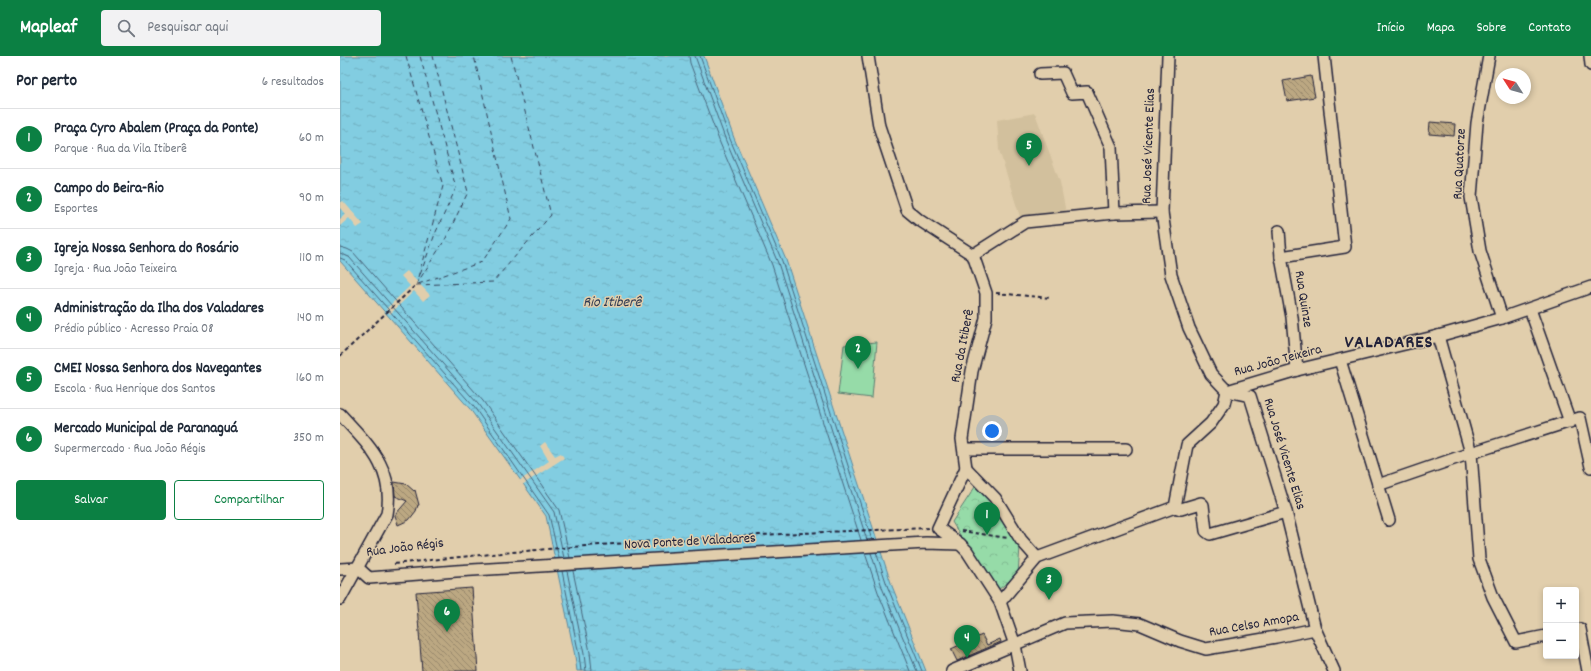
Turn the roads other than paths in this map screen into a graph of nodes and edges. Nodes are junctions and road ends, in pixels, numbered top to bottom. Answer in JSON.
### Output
{"nodes":[{"id":1,"x":868,"y":56,"type":"edge"},
{"id":2,"x":1168,"y":56,"type":"edge"},
{"id":3,"x":1324,"y":56,"type":"edge"},
{"id":4,"x":1489,"y":56,"type":"edge"},
{"id":5,"x":1590,"y":56,"type":"edge"},
{"id":6,"x":1591,"y":65,"type":"edge"},
{"id":7,"x":1040,"y":74,"type":"dead end"},
{"id":8,"x":1162,"y":212,"type":"junction"},
{"id":9,"x":1114,"y":213,"type":"junction"},
{"id":10,"x":1279,"y":231,"type":"dead end"},
{"id":11,"x":973,"y":255,"type":"junction"},
{"id":12,"x":1281,"y":257,"type":"junction"},
{"id":13,"x":1591,"y":287,"type":"edge"},
{"id":14,"x":1530,"y":309,"type":"junction"},
{"id":15,"x":1502,"y":318,"type":"junction"},
{"id":16,"x":1438,"y":336,"type":"junction"},
{"id":17,"x":1340,"y":360,"type":"junction"},
{"id":18,"x":1298,"y":370,"type":"junction"},
{"id":19,"x":1227,"y":391,"type":"junction"},
{"id":20,"x":340,"y":414,"type":"edge"},
{"id":21,"x":1570,"y":422,"type":"junction"},
{"id":22,"x":964,"y":449,"type":"junction"},
{"id":23,"x":1126,"y":449,"type":"dead end"},
{"id":24,"x":1470,"y":453,"type":"junction"},
{"id":25,"x":1591,"y":467,"type":"edge"},
{"id":26,"x":966,"y":468,"type":"junction"},
{"id":27,"x":1378,"y":484,"type":"junction"},
{"id":28,"x":1175,"y":507,"type":"junction"},
{"id":29,"x":1286,"y":512,"type":"junction"},
{"id":30,"x":1389,"y":520,"type":"dead end"},
{"id":31,"x":960,"y":544,"type":"junction"},
{"id":32,"x":1037,"y":558,"type":"junction"},
{"id":33,"x":358,"y":568,"type":"junction"},
{"id":34,"x":340,"y":569,"type":"edge"},
{"id":35,"x":456,"y":571,"type":"joint"},
{"id":36,"x":340,"y":599,"type":"edge"},
{"id":37,"x":1000,"y":602,"type":"junction"},
{"id":38,"x":1315,"y":629,"type":"junction"},
{"id":39,"x":1579,"y":629,"type":"edge"},
{"id":40,"x":1543,"y":637,"type":"edge"},
{"id":41,"x":1015,"y":645,"type":"junction"},
{"id":42,"x":952,"y":671,"type":"edge"},
{"id":43,"x":1020,"y":671,"type":"edge"},
{"id":44,"x":1333,"y":671,"type":"edge"},
{"id":45,"x":1588,"y":671,"type":"edge"}],
"edges":[{"from":1,"to":11,"type":"street"},
{"from":2,"to":8,"type":"street","name":"Rua José Vicente Elias"},
{"from":3,"to":12,"type":"street"},
{"from":4,"to":15,"type":"street","name":"Rua Quatorze"},
{"from":5,"to":6,"type":"street"},
{"from":7,"to":9,"type":"street"},
{"from":8,"to":9,"type":"street"},
{"from":8,"to":19,"type":"street","name":"Rua José Vicente Elias"},
{"from":9,"to":11,"type":"street"},
{"from":10,"to":12,"type":"street","name":"Rua Quinze"},
{"from":11,"to":22,"type":"street","name":"Rua da Itiberê"},
{"from":12,"to":18,"type":"street","name":"Rua Quinze"},
{"from":13,"to":14,"type":"street","name":"Rua João Teixeira"},
{"from":14,"to":15,"type":"street","name":"Rua João Teixeira"},
{"from":14,"to":21,"type":"street"},
{"from":15,"to":16,"type":"street","name":"Rua João Teixeira"},
{"from":16,"to":17,"type":"street","name":"Rua João Teixeira"},
{"from":16,"to":24,"type":"street"},
{"from":17,"to":18,"type":"street","name":"Rua João Teixeira"},
{"from":17,"to":27,"type":"street"},
{"from":18,"to":19,"type":"street","name":"Rua João Teixeira"},
{"from":19,"to":28,"type":"street","name":"Rua João Teixeira"},
{"from":19,"to":29,"type":"street","name":"Rua José Vicente Elias"},
{"from":20,"to":33,"type":"street"},
{"from":21,"to":24,"type":"street"},
{"from":21,"to":25,"type":"street"},
{"from":22,"to":23,"type":"street"},
{"from":22,"to":26,"type":"street","name":"Rua da Itiberê"},
{"from":24,"to":27,"type":"street"},
{"from":24,"to":40,"type":"street"},
{"from":26,"to":31,"type":"street"},
{"from":26,"to":32,"type":"street"},
{"from":27,"to":30,"type":"street"},
{"from":28,"to":29,"type":"street"},
{"from":28,"to":32,"type":"street"},
{"from":29,"to":38,"type":"street","name":"Rua José Vicente Elias"},
{"from":31,"to":35,"type":"street","name":"Nova Ponte de Valadares"},
{"from":31,"to":37,"type":"street"},
{"from":32,"to":37,"type":"street"},
{"from":33,"to":34,"type":"street","name":"Rua João Régis"},
{"from":33,"to":35,"type":"street","name":"Rua João Régis"},
{"from":33,"to":36,"type":"street"},
{"from":37,"to":41,"type":"street"},
{"from":38,"to":41,"type":"street","name":"Rua Celso Amopa"},
{"from":38,"to":44,"type":"street","name":"Rua José Vicente Elias"},
{"from":39,"to":45,"type":"street"},
{"from":41,"to":42,"type":"street","name":"Rua Celso Amopa"},
{"from":41,"to":43,"type":"street"}]}
